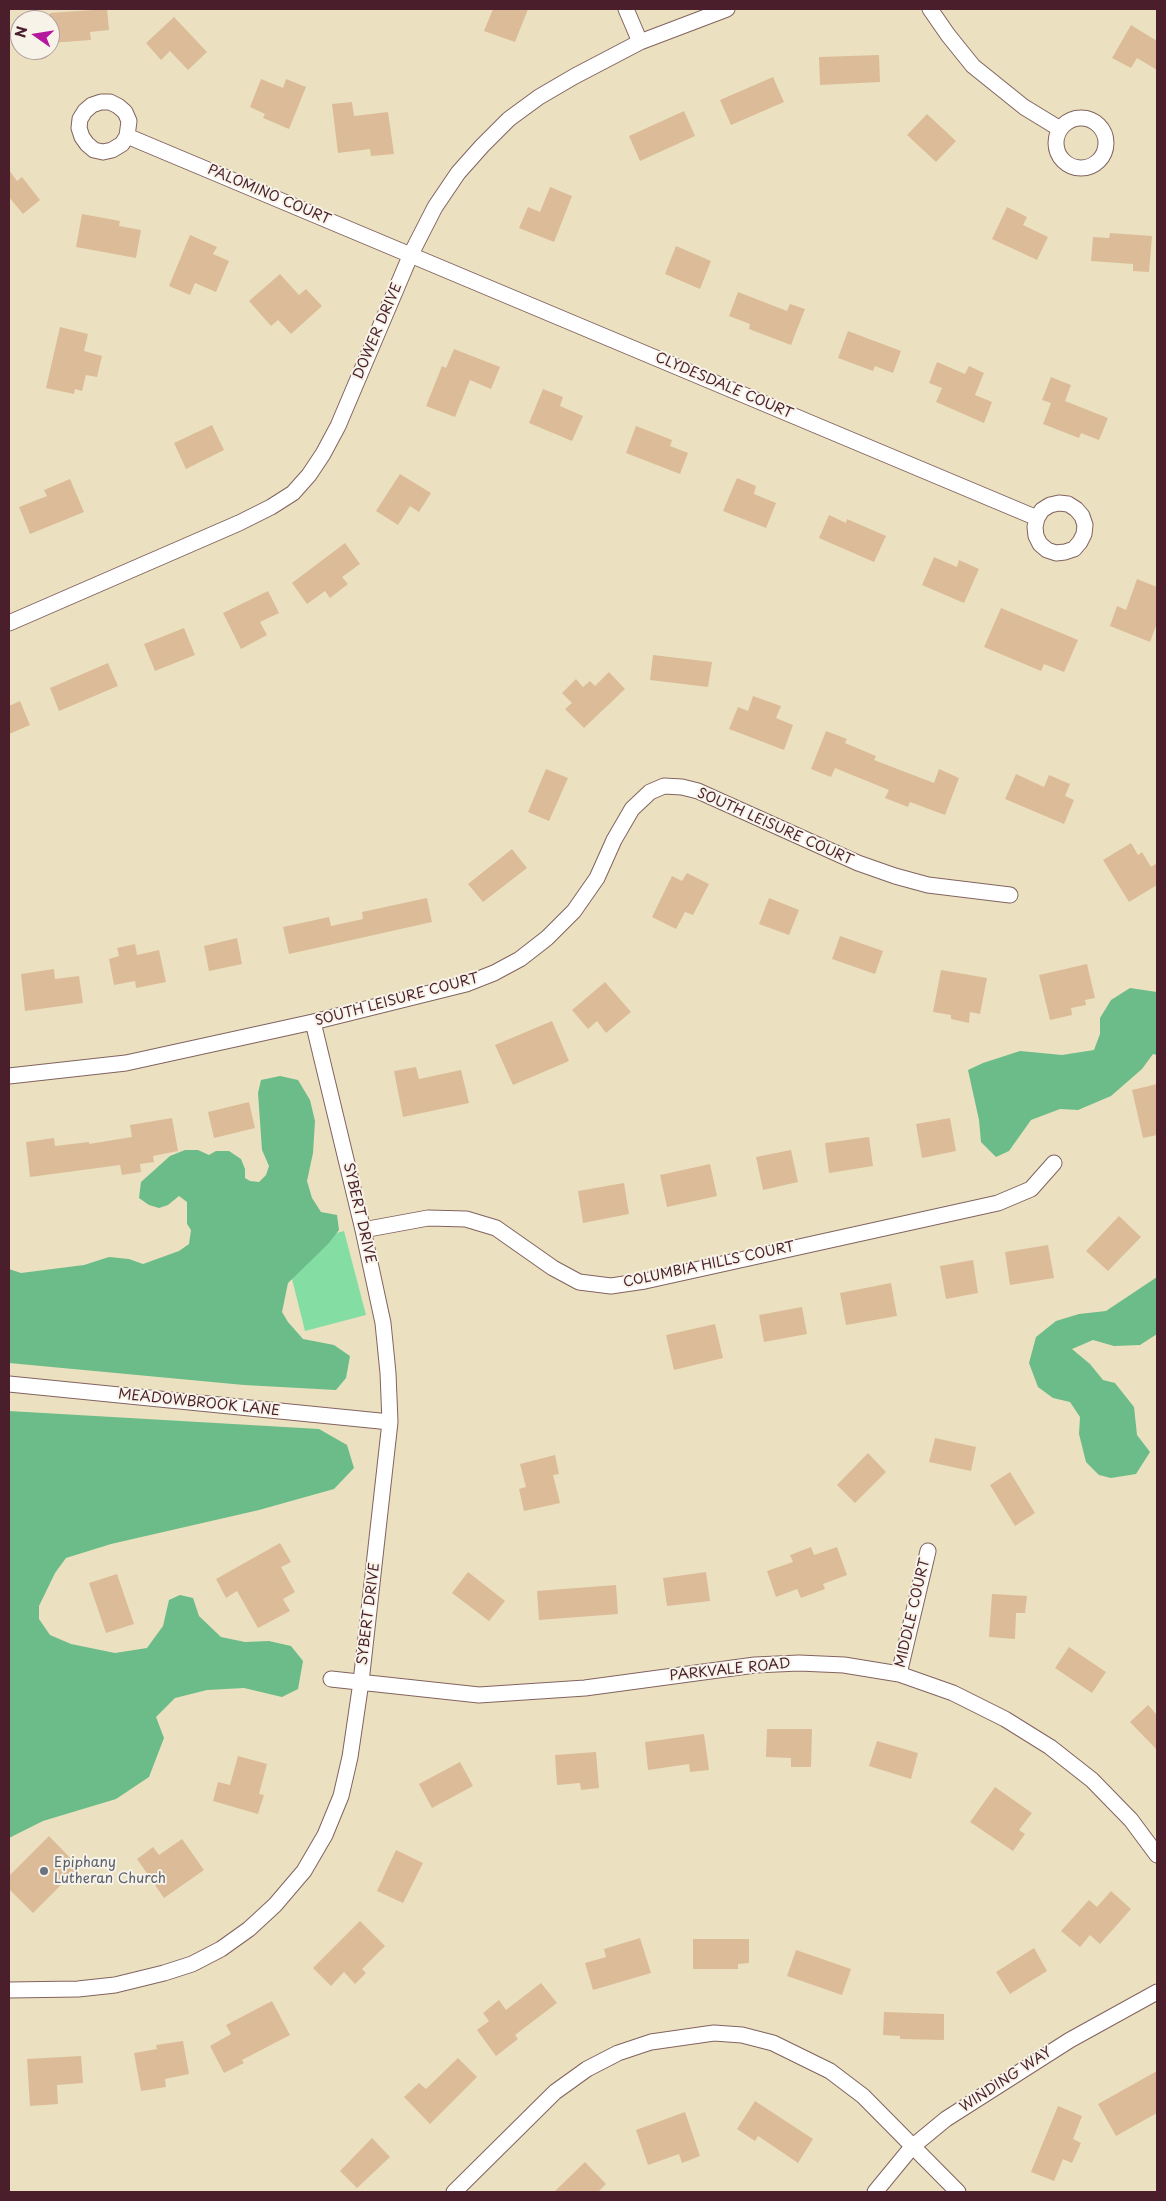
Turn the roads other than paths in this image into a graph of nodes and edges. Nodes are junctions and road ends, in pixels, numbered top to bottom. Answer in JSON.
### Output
{"nodes":[{"id":1,"x":626,"y":9,"type":"edge"},
{"id":2,"x":727,"y":9,"type":"edge"},
{"id":3,"x":930,"y":9,"type":"edge"},
{"id":4,"x":640,"y":42,"type":"junction"},
{"id":5,"x":1060,"y":129,"type":"dead end"},
{"id":6,"x":128,"y":136,"type":"dead end"},
{"id":7,"x":410,"y":254,"type":"junction"},
{"id":8,"x":1037,"y":518,"type":"dead end"},
{"id":9,"x":9,"y":623,"type":"edge"},
{"id":10,"x":1010,"y":896,"type":"dead end"},
{"id":11,"x":313,"y":1022,"type":"junction"},
{"id":12,"x":9,"y":1076,"type":"edge"},
{"id":13,"x":1054,"y":1164,"type":"dead end"},
{"id":14,"x":363,"y":1230,"type":"junction"},
{"id":15,"x":9,"y":1384,"type":"edge"},
{"id":16,"x":390,"y":1422,"type":"junction"},
{"id":17,"x":928,"y":1551,"type":"dead end"},
{"id":18,"x":899,"y":1674,"type":"junction"},
{"id":19,"x":330,"y":1679,"type":"dead end"},
{"id":20,"x":361,"y":1682,"type":"junction"},
{"id":21,"x":1157,"y":1855,"type":"edge"},
{"id":22,"x":9,"y":1990,"type":"edge"},
{"id":23,"x":1157,"y":1992,"type":"edge"},
{"id":24,"x":912,"y":2147,"type":"junction"},
{"id":25,"x":454,"y":2192,"type":"edge"},
{"id":26,"x":875,"y":2192,"type":"edge"},
{"id":27,"x":958,"y":2192,"type":"edge"}],
"edges":[{"from":1,"to":4,"type":"street"},
{"from":2,"to":4,"type":"street","name":"DOWER DRIVE"},
{"from":3,"to":5,"type":"street"},
{"from":4,"to":7,"type":"street","name":"DOWER DRIVE"},
{"from":6,"to":7,"type":"street","name":"PALOMINO COURT"},
{"from":7,"to":8,"type":"street","name":"CLYDESDALE COURT"},
{"from":7,"to":9,"type":"street","name":"DOWER DRIVE"},
{"from":10,"to":11,"type":"street","name":"SOUTH LEISURE COURT"},
{"from":11,"to":12,"type":"street","name":"SOUTH LEISURE COURT"},
{"from":11,"to":14,"type":"street","name":"SYBERT DRIVE"},
{"from":13,"to":14,"type":"street","name":"COLUMBIA HILLS COURT"},
{"from":14,"to":16,"type":"street","name":"SYBERT DRIVE"},
{"from":15,"to":16,"type":"street","name":"MEADOWBROOK LANE"},
{"from":16,"to":20,"type":"street","name":"SYBERT DRIVE"},
{"from":17,"to":18,"type":"street","name":"MIDDLE COURT"},
{"from":18,"to":20,"type":"street","name":"PARKVALE ROAD"},
{"from":18,"to":21,"type":"street","name":"PARKVALE ROAD"},
{"from":19,"to":20,"type":"street","name":"PARKVALE ROAD"},
{"from":20,"to":22,"type":"street","name":"SYBERT DRIVE"},
{"from":23,"to":24,"type":"street","name":"WINDING WAY"},
{"from":24,"to":25,"type":"street"},
{"from":24,"to":26,"type":"street","name":"WINDING WAY"},
{"from":24,"to":27,"type":"street"}]}
